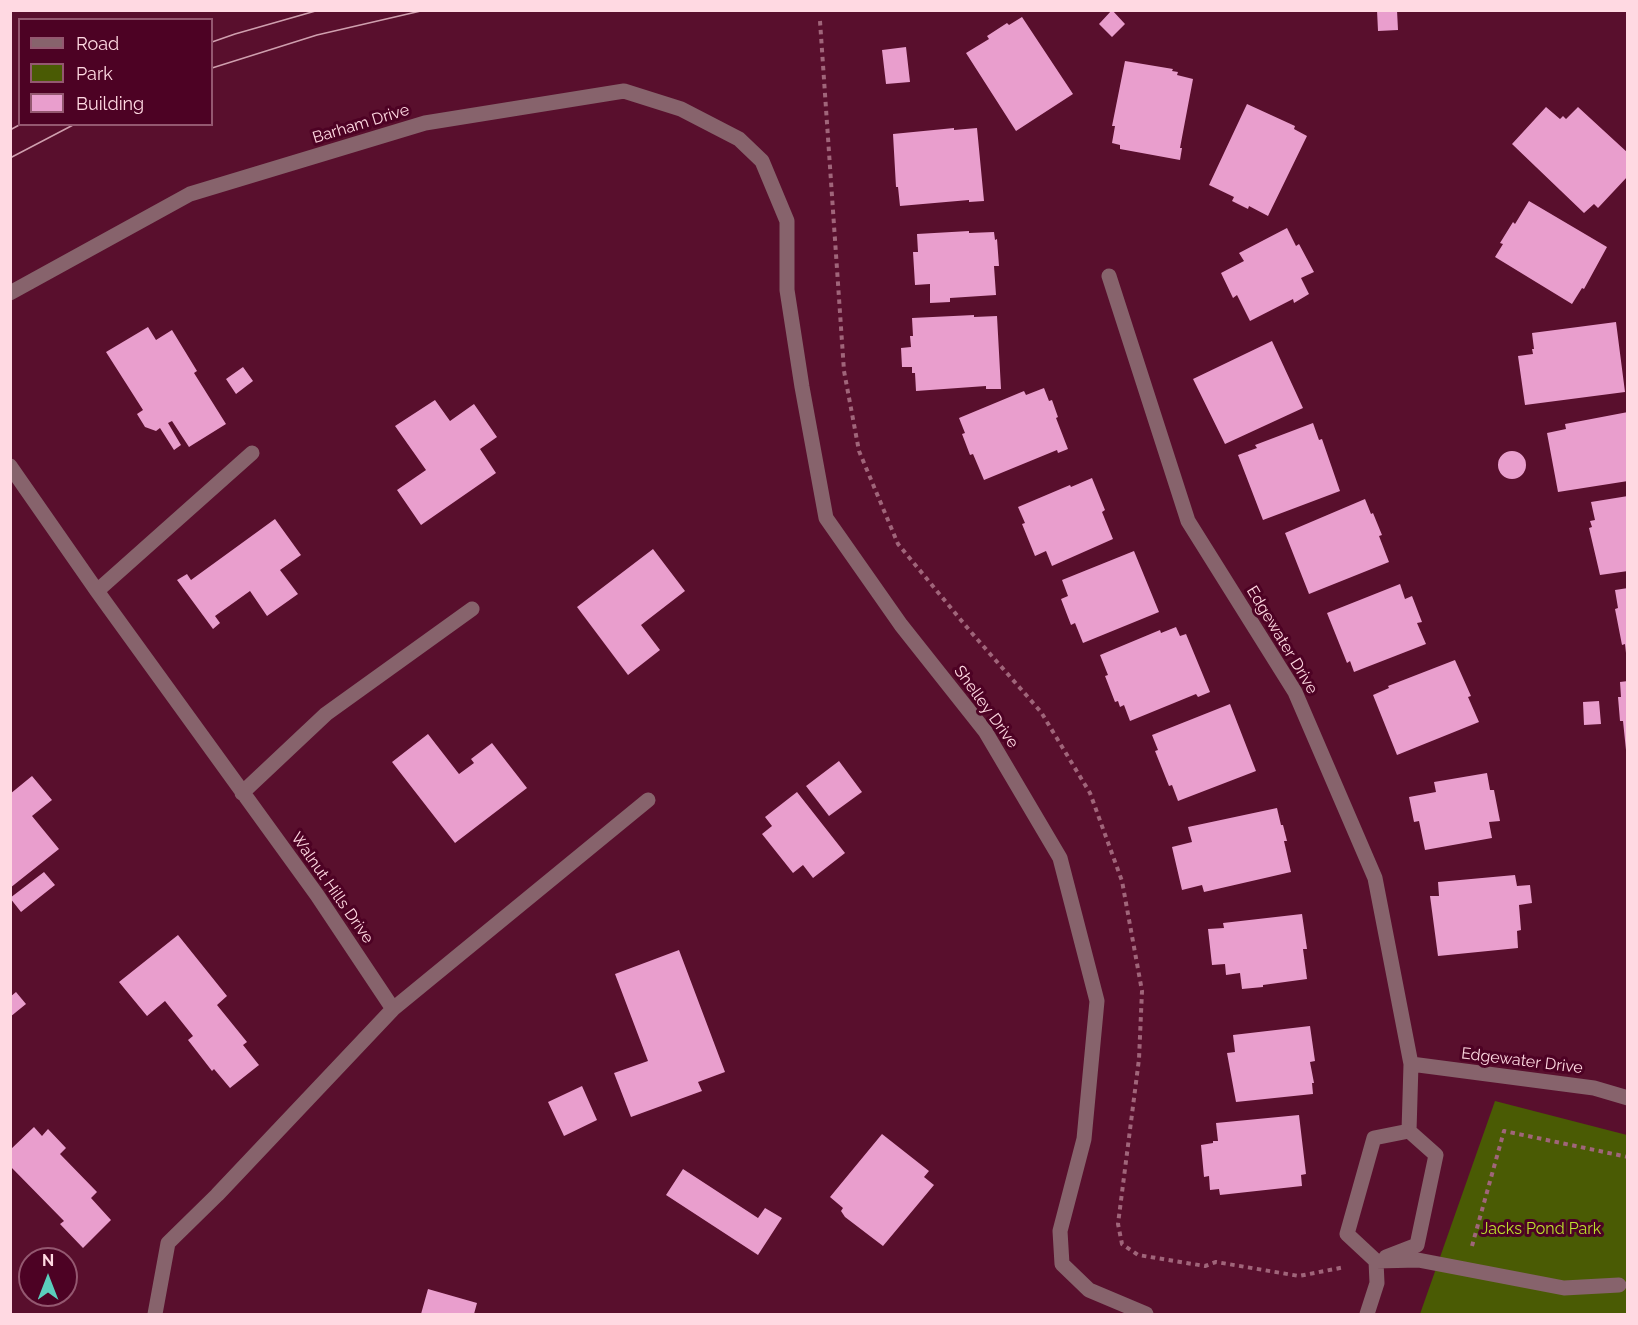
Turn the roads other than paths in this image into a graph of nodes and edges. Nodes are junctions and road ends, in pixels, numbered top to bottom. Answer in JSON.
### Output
{"nodes":[{"id":1,"x":739,"y":139,"type":"joint"},
{"id":2,"x":1109,"y":276,"type":"dead end"},
{"id":3,"x":10,"y":293,"type":"edge"},
{"id":4,"x":252,"y":453,"type":"dead end"},
{"id":5,"x":10,"y":466,"type":"edge"},
{"id":6,"x":97,"y":591,"type":"junction"},
{"id":7,"x":472,"y":609,"type":"dead end"},
{"id":8,"x":242,"y":793,"type":"junction"},
{"id":9,"x":648,"y":800,"type":"dead end"},
{"id":10,"x":393,"y":1009,"type":"junction"},
{"id":11,"x":1411,"y":1064,"type":"junction"},
{"id":12,"x":1628,"y":1098,"type":"edge"},
{"id":13,"x":1409,"y":1131,"type":"junction"},
{"id":14,"x":1376,"y":1261,"type":"junction"},
{"id":15,"x":1619,"y":1285,"type":"dead end"},
{"id":16,"x":155,"y":1314,"type":"edge"},
{"id":17,"x":1146,"y":1314,"type":"edge"},
{"id":18,"x":1367,"y":1314,"type":"edge"}],
"edges":[{"from":1,"to":3,"type":"street","name":"Barham Drive"},
{"from":1,"to":17,"type":"street","name":"Shelley Drive"},
{"from":2,"to":11,"type":"street","name":"Edgewater Drive"},
{"from":4,"to":6,"type":"street"},
{"from":5,"to":6,"type":"street","name":"Walnut Hills Drive"},
{"from":6,"to":8,"type":"street","name":"Walnut Hills Drive"},
{"from":7,"to":8,"type":"street"},
{"from":8,"to":10,"type":"street","name":"Walnut Hills Drive"},
{"from":9,"to":10,"type":"street"},
{"from":10,"to":16,"type":"street"},
{"from":11,"to":12,"type":"street","name":"Edgewater Drive"},
{"from":11,"to":13,"type":"street","name":"Edgewater Drive"},
{"from":13,"to":14,"type":"street"},
{"from":13,"to":14,"type":"street"},
{"from":14,"to":15,"type":"street"},
{"from":14,"to":18,"type":"street"}]}
